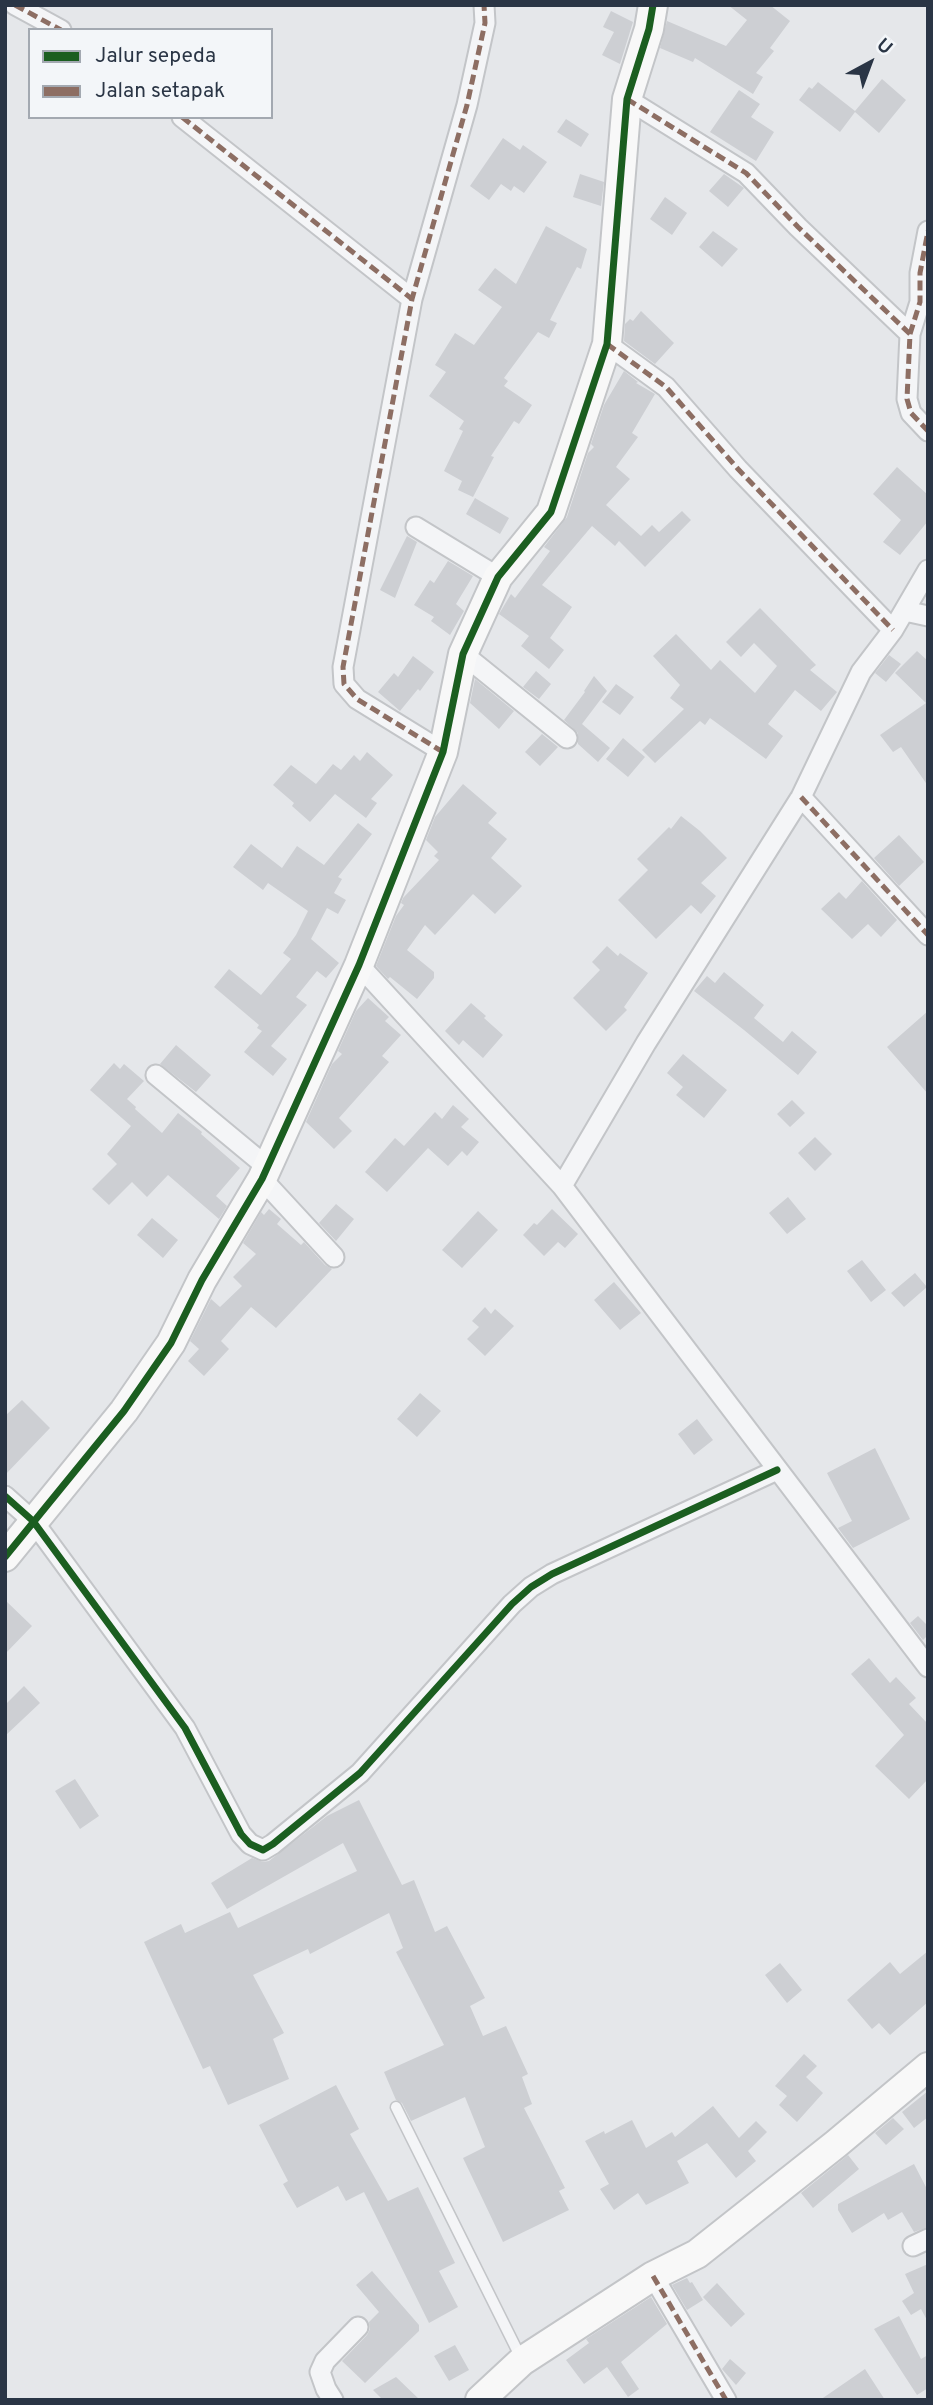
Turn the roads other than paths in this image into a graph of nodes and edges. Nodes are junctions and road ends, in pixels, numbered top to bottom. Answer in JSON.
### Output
{"nodes":[{"id":1,"x":15,"y":5,"type":"edge"},
{"id":2,"x":484,"y":5,"type":"edge"},
{"id":3,"x":653,"y":5,"type":"edge"},
{"id":4,"x":57,"y":28,"type":"edge"},
{"id":5,"x":627,"y":99,"type":"junction"},
{"id":6,"x":185,"y":119,"type":"edge"},
{"id":7,"x":928,"y":231,"type":"edge"},
{"id":8,"x":412,"y":299,"type":"junction"},
{"id":9,"x":910,"y":334,"type":"junction"},
{"id":10,"x":607,"y":344,"type":"junction"},
{"id":11,"x":928,"y":431,"type":"edge"},
{"id":12,"x":416,"y":527,"type":"dead end"},
{"id":13,"x":928,"y":570,"type":"edge"},
{"id":14,"x":498,"y":576,"type":"junction"},
{"id":15,"x":905,"y":611,"type":"junction"},
{"id":16,"x":928,"y":617,"type":"edge"},
{"id":17,"x":893,"y":630,"type":"junction"},
{"id":18,"x":463,"y":654,"type":"junction"},
{"id":19,"x":567,"y":738,"type":"dead end"},
{"id":20,"x":443,"y":752,"type":"junction"},
{"id":21,"x":801,"y":797,"type":"junction"},
{"id":22,"x":928,"y":935,"type":"edge"},
{"id":23,"x":359,"y":965,"type":"junction"},
{"id":24,"x":156,"y":1075,"type":"dead end"},
{"id":25,"x":265,"y":1173,"type":"junction"},
{"id":26,"x":562,"y":1186,"type":"junction"},
{"id":27,"x":334,"y":1257,"type":"dead end"},
{"id":28,"x":777,"y":1470,"type":"junction"},
{"id":29,"x":5,"y":1496,"type":"edge"},
{"id":30,"x":33,"y":1521,"type":"junction"},
{"id":31,"x":5,"y":1557,"type":"edge"},
{"id":32,"x":928,"y":1667,"type":"edge"},
{"id":33,"x":928,"y":2067,"type":"edge"},
{"id":34,"x":396,"y":2107,"type":"dead end"},
{"id":35,"x":653,"y":2276,"type":"junction"},
{"id":36,"x":358,"y":2327,"type":"dead end"},
{"id":37,"x":522,"y":2361,"type":"junction"},
{"id":38,"x":333,"y":2400,"type":"edge"},
{"id":39,"x":480,"y":2400,"type":"edge"},
{"id":40,"x":726,"y":2400,"type":"edge"}],
"edges":[{"from":1,"to":4,"type":"street"},
{"from":2,"to":8,"type":"street"},
{"from":3,"to":5,"type":"street"},
{"from":5,"to":9,"type":"street"},
{"from":5,"to":10,"type":"street"},
{"from":6,"to":8,"type":"street"},
{"from":7,"to":9,"type":"street"},
{"from":8,"to":20,"type":"street"},
{"from":9,"to":11,"type":"street"},
{"from":10,"to":14,"type":"street"},
{"from":10,"to":17,"type":"street"},
{"from":12,"to":14,"type":"street"},
{"from":13,"to":15,"type":"street"},
{"from":14,"to":18,"type":"street"},
{"from":15,"to":16,"type":"street"},
{"from":15,"to":17,"type":"street"},
{"from":17,"to":21,"type":"street"},
{"from":18,"to":19,"type":"street"},
{"from":18,"to":20,"type":"street"},
{"from":20,"to":23,"type":"street"},
{"from":21,"to":22,"type":"street"},
{"from":21,"to":26,"type":"street"},
{"from":23,"to":25,"type":"street"},
{"from":23,"to":26,"type":"street"},
{"from":24,"to":25,"type":"street"},
{"from":25,"to":27,"type":"street"},
{"from":25,"to":30,"type":"street"},
{"from":26,"to":28,"type":"street"},
{"from":28,"to":30,"type":"street"},
{"from":28,"to":32,"type":"street"},
{"from":29,"to":30,"type":"street"},
{"from":30,"to":31,"type":"street"},
{"from":33,"to":35,"type":"street"},
{"from":34,"to":37,"type":"lane"},
{"from":35,"to":37,"type":"street"},
{"from":35,"to":40,"type":"street"},
{"from":36,"to":38,"type":"street"},
{"from":37,"to":39,"type":"street"}]}
